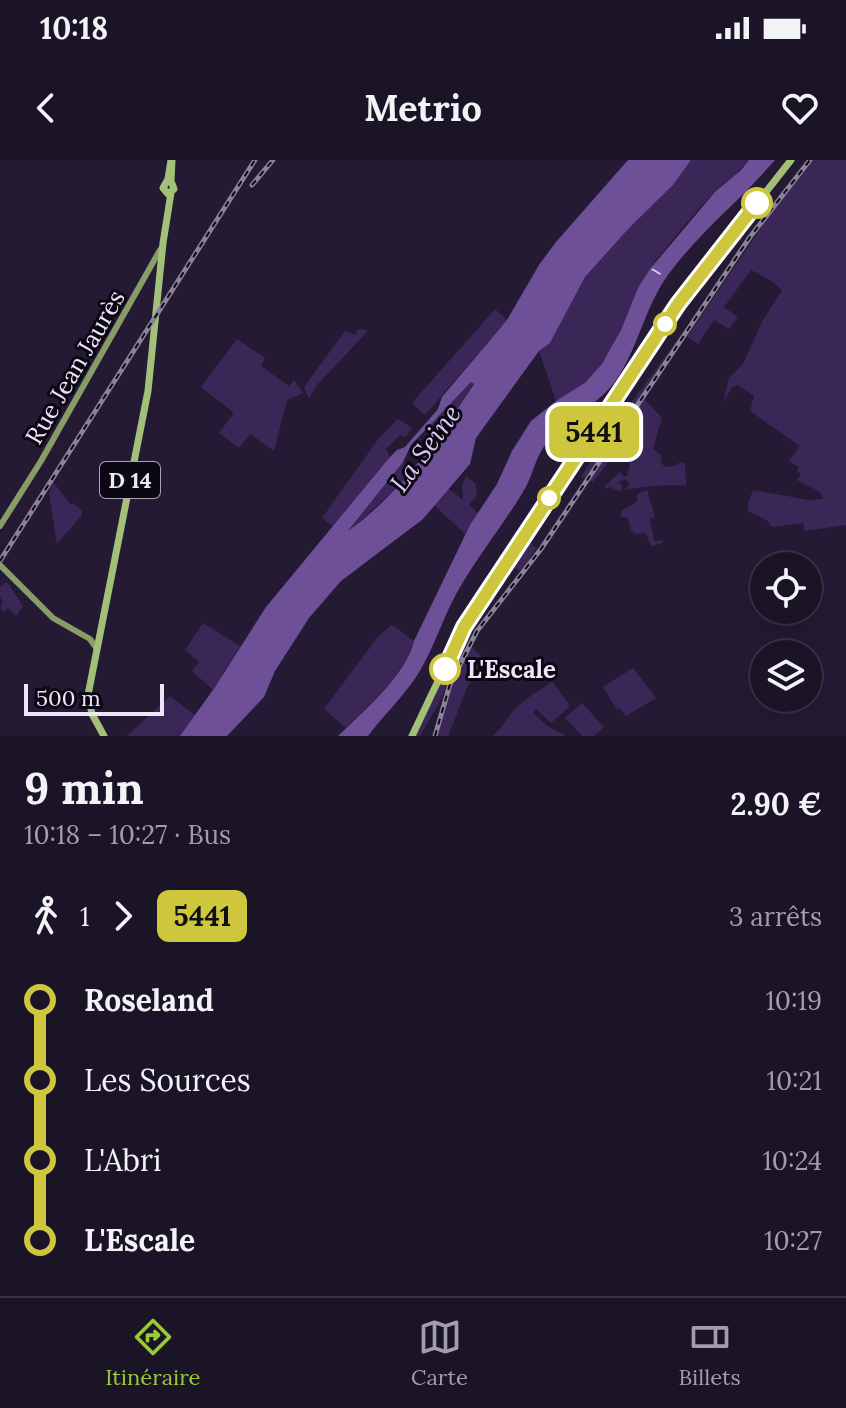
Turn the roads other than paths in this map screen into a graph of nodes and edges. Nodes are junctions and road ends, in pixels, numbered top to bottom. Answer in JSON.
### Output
{"nodes":[{"id":1,"x":172,"y":160,"type":"edge"},
{"id":2,"x":790,"y":160,"type":"edge"},
{"id":3,"x":159,"y":262,"type":"junction"},
{"id":4,"x":0,"y":526,"type":"edge"},
{"id":5,"x":0,"y":565,"type":"edge"},
{"id":6,"x":97,"y":649,"type":"junction"},
{"id":7,"x":101,"y":734,"type":"edge"},
{"id":8,"x":412,"y":736,"type":"edge"}],
"edges":[{"from":1,"to":3,"type":"main road","number":"D 14"},
{"from":2,"to":8,"type":"main road"},
{"from":3,"to":4,"type":"main road","name":"Rue Jean Jaurès"},
{"from":3,"to":6,"type":"main road","number":"D 14"},
{"from":5,"to":6,"type":"main road"},
{"from":6,"to":7,"type":"main road","number":"D 14"}]}
